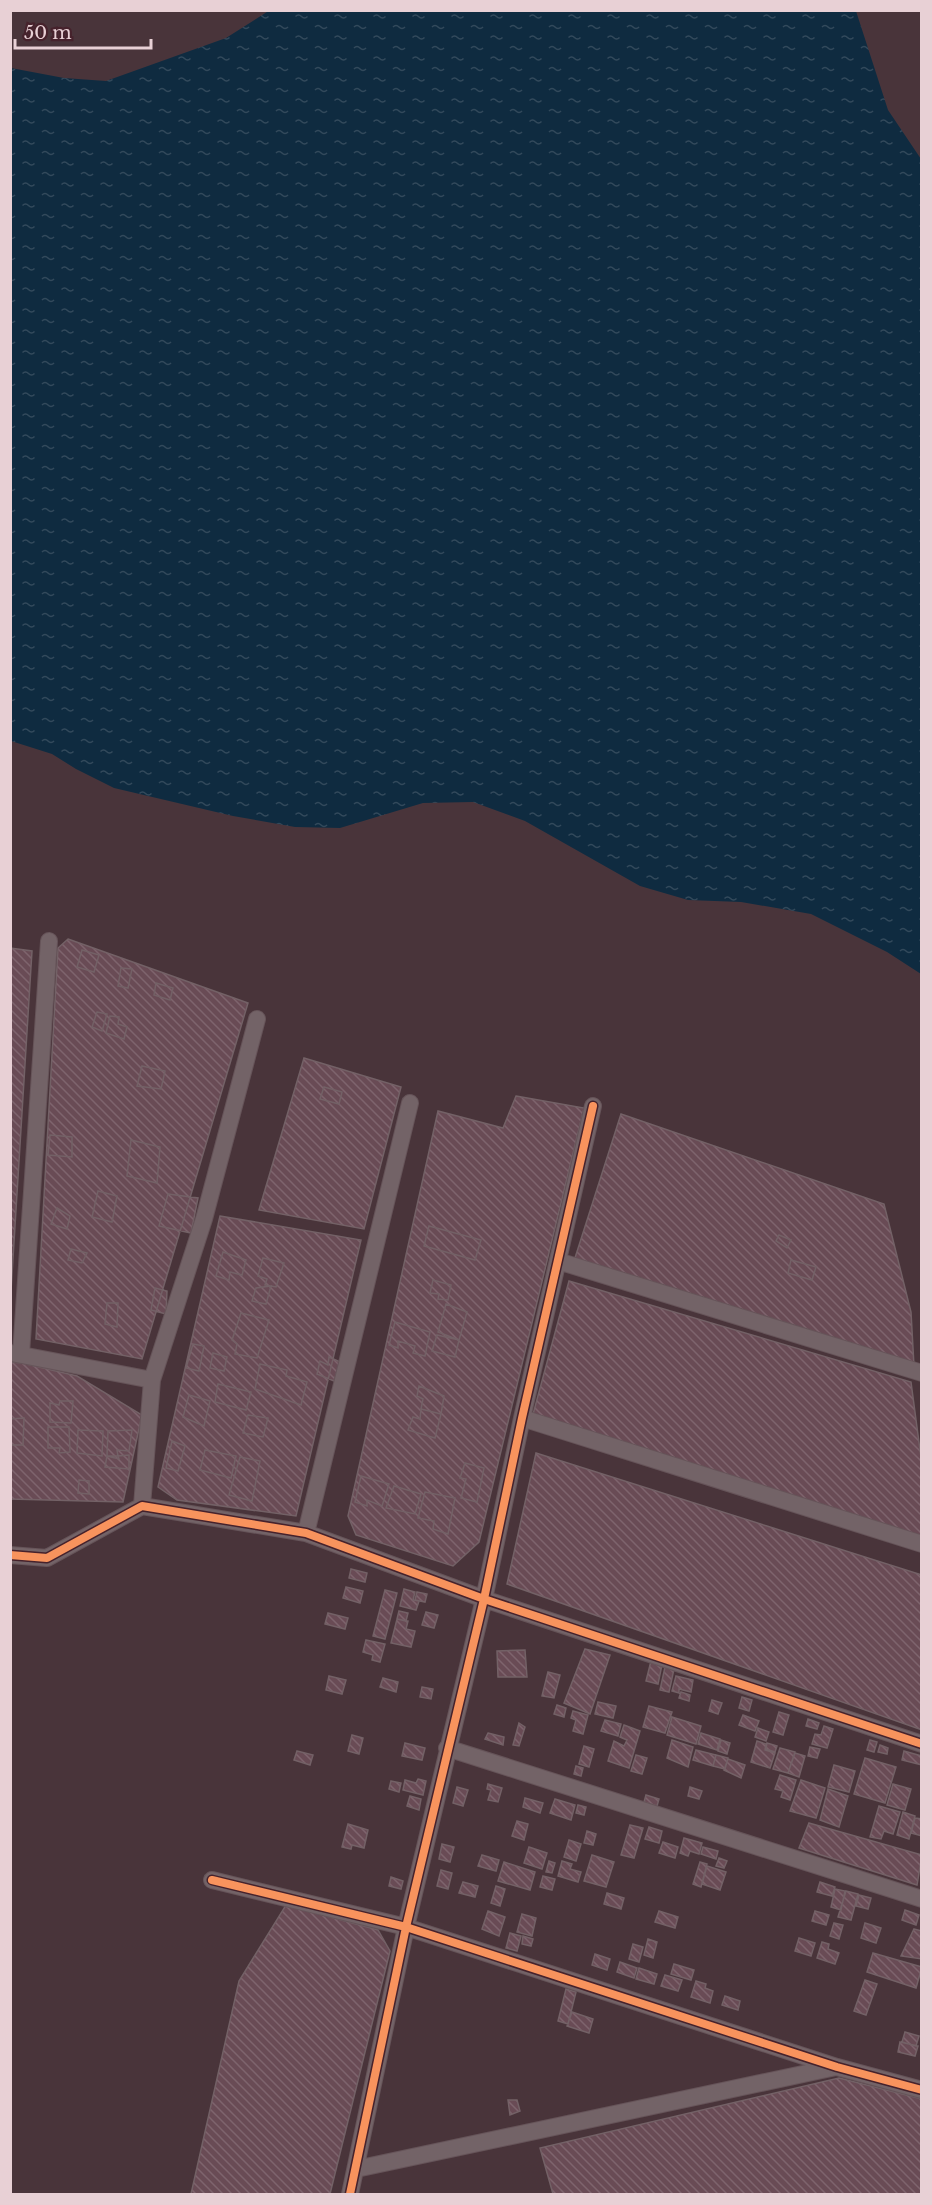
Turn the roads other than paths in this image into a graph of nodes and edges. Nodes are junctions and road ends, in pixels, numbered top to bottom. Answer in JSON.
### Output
{"nodes":[{"id":1,"x":49,"y":941,"type":"dead end"},
{"id":2,"x":257,"y":1018,"type":"dead end"},
{"id":3,"x":410,"y":1103,"type":"dead end"},
{"id":4,"x":593,"y":1106,"type":"dead end"},
{"id":5,"x":558,"y":1261,"type":"junction"},
{"id":6,"x":16,"y":1354,"type":"edge"},
{"id":7,"x":921,"y":1373,"type":"edge"},
{"id":8,"x":152,"y":1380,"type":"junction"},
{"id":9,"x":522,"y":1418,"type":"junction"},
{"id":10,"x":142,"y":1506,"type":"junction"},
{"id":11,"x":306,"y":1533,"type":"junction"},
{"id":12,"x":921,"y":1544,"type":"edge"},
{"id":13,"x":10,"y":1555,"type":"edge"},
{"id":14,"x":484,"y":1599,"type":"junction"},
{"id":15,"x":921,"y":1744,"type":"edge"},
{"id":16,"x":447,"y":1748,"type":"junction"},
{"id":17,"x":212,"y":1880,"type":"dead end"},
{"id":18,"x":921,"y":1899,"type":"edge"},
{"id":19,"x":406,"y":1927,"type":"junction"},
{"id":20,"x":837,"y":2067,"type":"junction"},
{"id":21,"x":921,"y":2090,"type":"edge"},
{"id":22,"x":356,"y":2169,"type":"junction"},
{"id":23,"x":350,"y":2194,"type":"edge"}],
"edges":[{"from":1,"to":6,"type":"street"},
{"from":2,"to":8,"type":"street"},
{"from":3,"to":11,"type":"street"},
{"from":4,"to":5,"type":"street"},
{"from":5,"to":7,"type":"street"},
{"from":5,"to":9,"type":"street"},
{"from":6,"to":8,"type":"street"},
{"from":8,"to":10,"type":"street"},
{"from":9,"to":12,"type":"street"},
{"from":9,"to":14,"type":"street"},
{"from":10,"to":11,"type":"street"},
{"from":10,"to":13,"type":"street"},
{"from":11,"to":14,"type":"street"},
{"from":14,"to":15,"type":"street"},
{"from":14,"to":16,"type":"street"},
{"from":16,"to":18,"type":"street"},
{"from":16,"to":19,"type":"street"},
{"from":17,"to":19,"type":"street"},
{"from":19,"to":20,"type":"street"},
{"from":19,"to":22,"type":"street"},
{"from":20,"to":21,"type":"street"},
{"from":20,"to":22,"type":"street"},
{"from":22,"to":23,"type":"street"}]}
